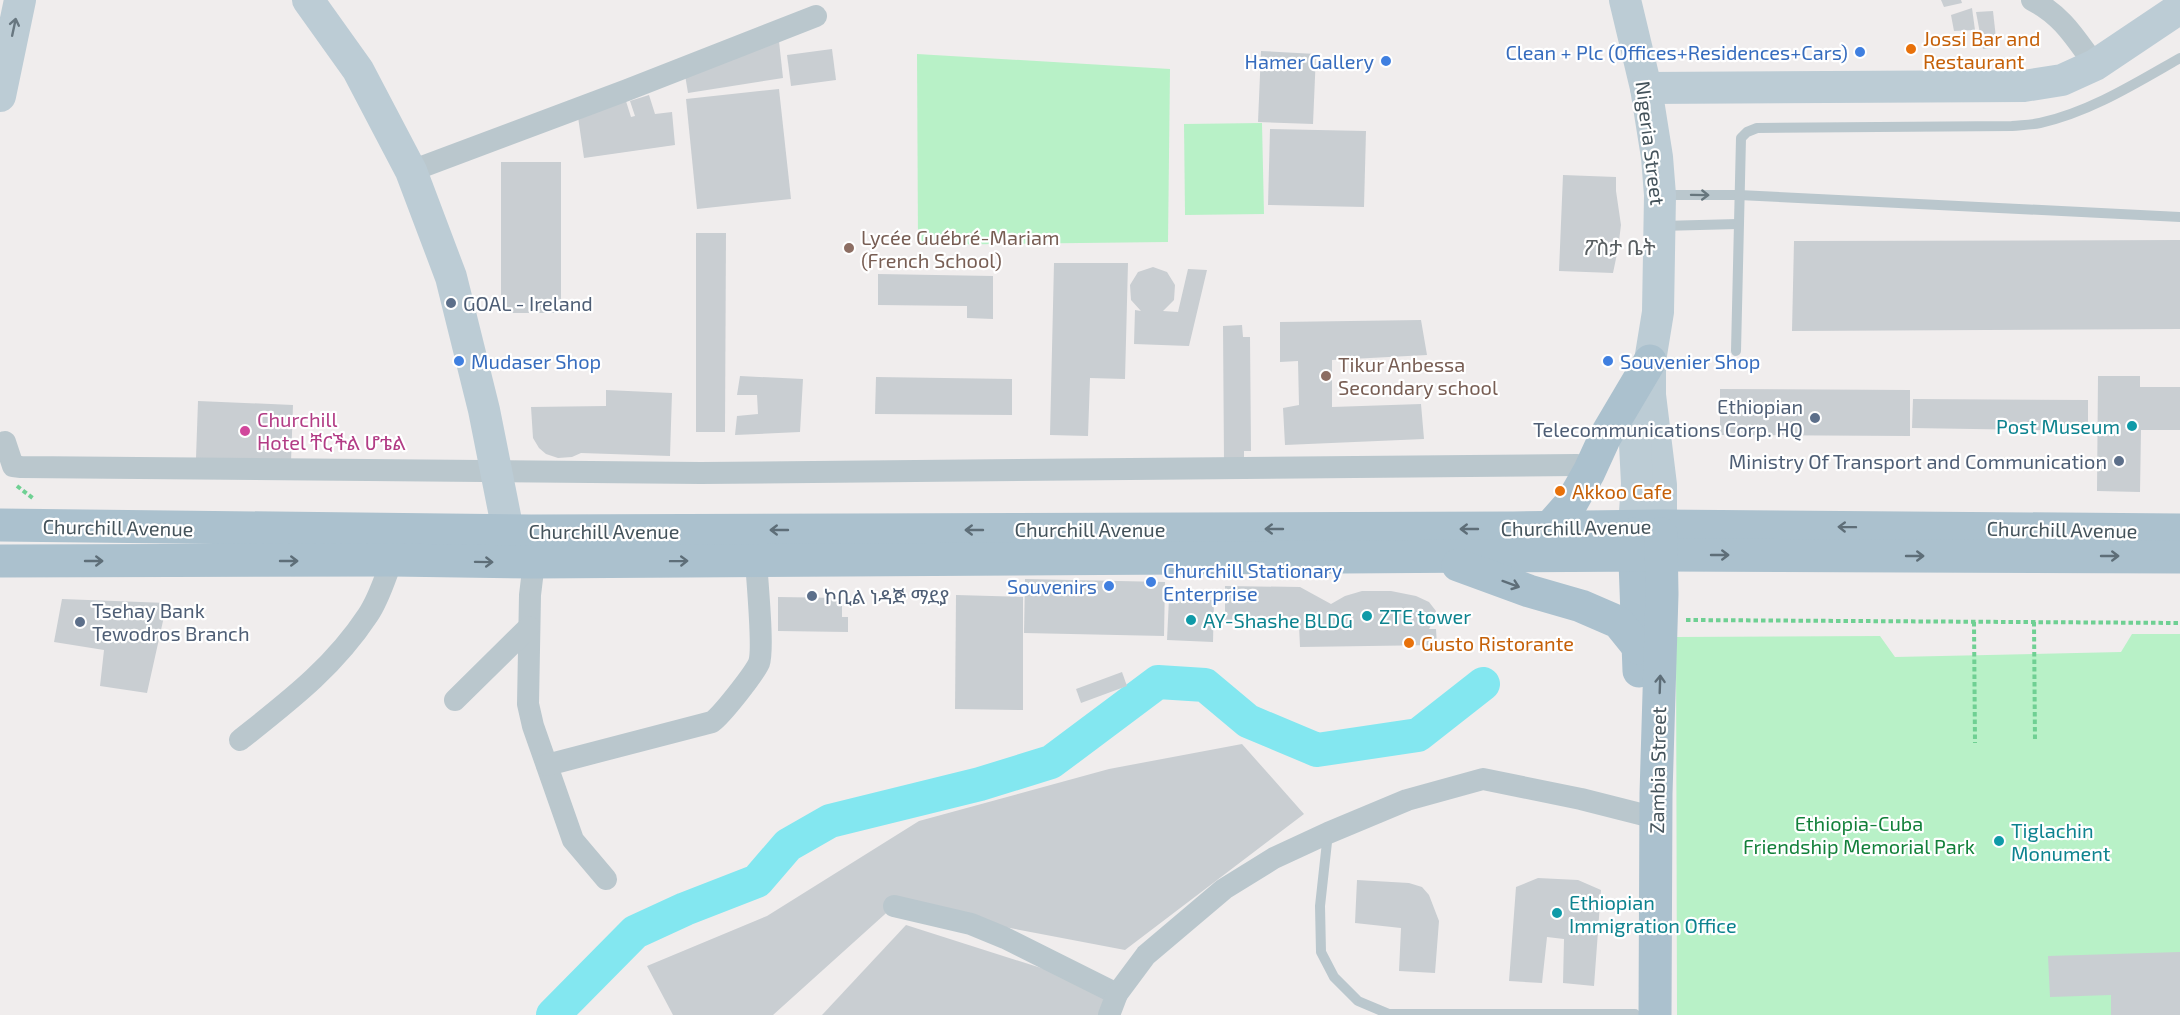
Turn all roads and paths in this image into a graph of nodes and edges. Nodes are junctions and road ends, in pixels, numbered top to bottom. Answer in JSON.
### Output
{"nodes":[{"id":1,"x":20,"y":0,"type":"edge"},
{"id":2,"x":308,"y":0,"type":"edge"},
{"id":3,"x":1625,"y":0,"type":"edge"},
{"id":4,"x":2032,"y":0,"type":"edge"},
{"id":5,"x":2180,"y":8,"type":"edge"},
{"id":6,"x":816,"y":16,"type":"dead end"},
{"id":7,"x":2180,"y":58,"type":"edge"},
{"id":8,"x":2095,"y":65,"type":"junction"},
{"id":9,"x":1646,"y":88,"type":"junction"},
{"id":10,"x":0,"y":96,"type":"edge"},
{"id":11,"x":411,"y":171,"type":"junction"},
{"id":12,"x":1660,"y":195,"type":"junction"},
{"id":13,"x":1739,"y":195,"type":"junction"},
{"id":14,"x":2180,"y":217,"type":"edge"},
{"id":15,"x":1738,"y":224,"type":"junction"},
{"id":16,"x":1660,"y":226,"type":"junction"},
{"id":17,"x":1736,"y":351,"type":"dead end"},
{"id":18,"x":1650,"y":361,"type":"junction"},
{"id":19,"x":5,"y":442,"type":"dead end"},
{"id":20,"x":1576,"y":465,"type":"dead end"},
{"id":21,"x":13,"y":466,"type":"junction"},
{"id":22,"x":497,"y":472,"type":"junction"},
{"id":23,"x":0,"y":525,"type":"edge"},
{"id":24,"x":38,"y":526,"type":"junction"},
{"id":25,"x":1549,"y":528,"type":"junction"},
{"id":26,"x":508,"y":531,"type":"junction"},
{"id":27,"x":2180,"y":537,"type":"edge"},
{"id":28,"x":1648,"y":541,"type":"junction"},
{"id":29,"x":1437,"y":557,"type":"junction"},
{"id":30,"x":392,"y":560,"type":"junction"},
{"id":31,"x":756,"y":560,"type":"junction"},
{"id":32,"x":0,"y":561,"type":"edge"},
{"id":33,"x":534,"y":562,"type":"junction"},
{"id":34,"x":1662,"y":619,"type":"junction"},
{"id":35,"x":1974,"y":622,"type":"junction"},
{"id":36,"x":2034,"y":622,"type":"junction"},
{"id":37,"x":2180,"y":623,"type":"edge"},
{"id":38,"x":529,"y":627,"type":"junction"},
{"id":39,"x":1639,"y":648,"type":"junction"},
{"id":40,"x":455,"y":700,"type":"dead end"},
{"id":41,"x":240,"y":740,"type":"dead end"},
{"id":42,"x":2035,"y":742,"type":"dead end"},
{"id":43,"x":1975,"y":743,"type":"dead end"},
{"id":44,"x":547,"y":765,"type":"junction"},
{"id":45,"x":1646,"y":816,"type":"junction"},
{"id":46,"x":1328,"y":833,"type":"junction"},
{"id":47,"x":606,"y":879,"type":"dead end"},
{"id":48,"x":894,"y":906,"type":"dead end"},
{"id":49,"x":1113,"y":1005,"type":"edge"},
{"id":50,"x":1645,"y":1014,"type":"edge"}],
"edges":[{"from":10,"to":1,"type":"street","one_way":true},
{"from":2,"to":11,"type":"street"},
{"from":3,"to":9,"type":"street","name":"Nigeria Street"},
{"from":4,"to":8,"type":"street"},
{"from":5,"to":8,"type":"street"},
{"from":6,"to":11,"type":"street"},
{"from":7,"to":13,"type":"lane"},
{"from":8,"to":9,"type":"street"},
{"from":9,"to":12,"type":"street","name":"Nigeria Street"},
{"from":11,"to":22,"type":"street"},
{"from":12,"to":13,"type":"lane","one_way":true},
{"from":12,"to":16,"type":"street","name":"Nigeria Street"},
{"from":13,"to":14,"type":"lane"},
{"from":13,"to":15,"type":"lane"},
{"from":15,"to":16,"type":"lane"},
{"from":15,"to":17,"type":"lane"},
{"from":16,"to":18,"type":"street","name":"Nigeria Street"},
{"from":18,"to":25,"type":"main road"},
{"from":18,"to":28,"type":"street","name":"Nigeria Street"},
{"from":19,"to":21,"type":"street"},
{"from":20,"to":22,"type":"street"},
{"from":21,"to":22,"type":"street"},
{"from":21,"to":24,"type":"path"},
{"from":22,"to":26,"type":"street"},
{"from":23,"to":24,"type":"main road","name":"Churchill Avenue"},
{"from":24,"to":26,"type":"main road","name":"Churchill Avenue"},
{"from":25,"to":26,"type":"main road","name":"Churchill Avenue","one_way":true},
{"from":25,"to":28,"type":"main road","name":"Churchill Avenue"},
{"from":27,"to":28,"type":"main road","name":"Churchill Avenue"},
{"from":28,"to":29,"type":"main road","name":"Churchill Avenue"},
{"from":28,"to":34,"type":"main road","name":"Zambia Street"},
{"from":28,"to":39,"type":"main road","name":"Zambia Street"},
{"from":29,"to":31,"type":"main road","name":"Churchill Avenue"},
{"from":29,"to":39,"type":"main road","one_way":true},
{"from":32,"to":30,"type":"main road","name":"Churchill Avenue","one_way":true},
{"from":30,"to":33,"type":"main road","name":"Churchill Avenue","one_way":true},
{"from":30,"to":41,"type":"street"},
{"from":33,"to":31,"type":"main road","name":"Churchill Avenue","one_way":true},
{"from":31,"to":44,"type":"street"},
{"from":33,"to":38,"type":"street"},
{"from":34,"to":35,"type":"path"},
{"from":45,"to":34,"type":"main road","name":"Zambia Street","one_way":true},
{"from":35,"to":36,"type":"path"},
{"from":35,"to":43,"type":"path"},
{"from":36,"to":37,"type":"path"},
{"from":36,"to":42,"type":"path"},
{"from":38,"to":40,"type":"street"},
{"from":38,"to":44,"type":"street"},
{"from":39,"to":45,"type":"main road","name":"Zambia Street"},
{"from":44,"to":47,"type":"street"},
{"from":45,"to":46,"type":"street"},
{"from":45,"to":50,"type":"main road","name":"Zambia Street"},
{"from":46,"to":49,"type":"street"},
{"from":46,"to":50,"type":"lane"},
{"from":48,"to":49,"type":"street"}]}
